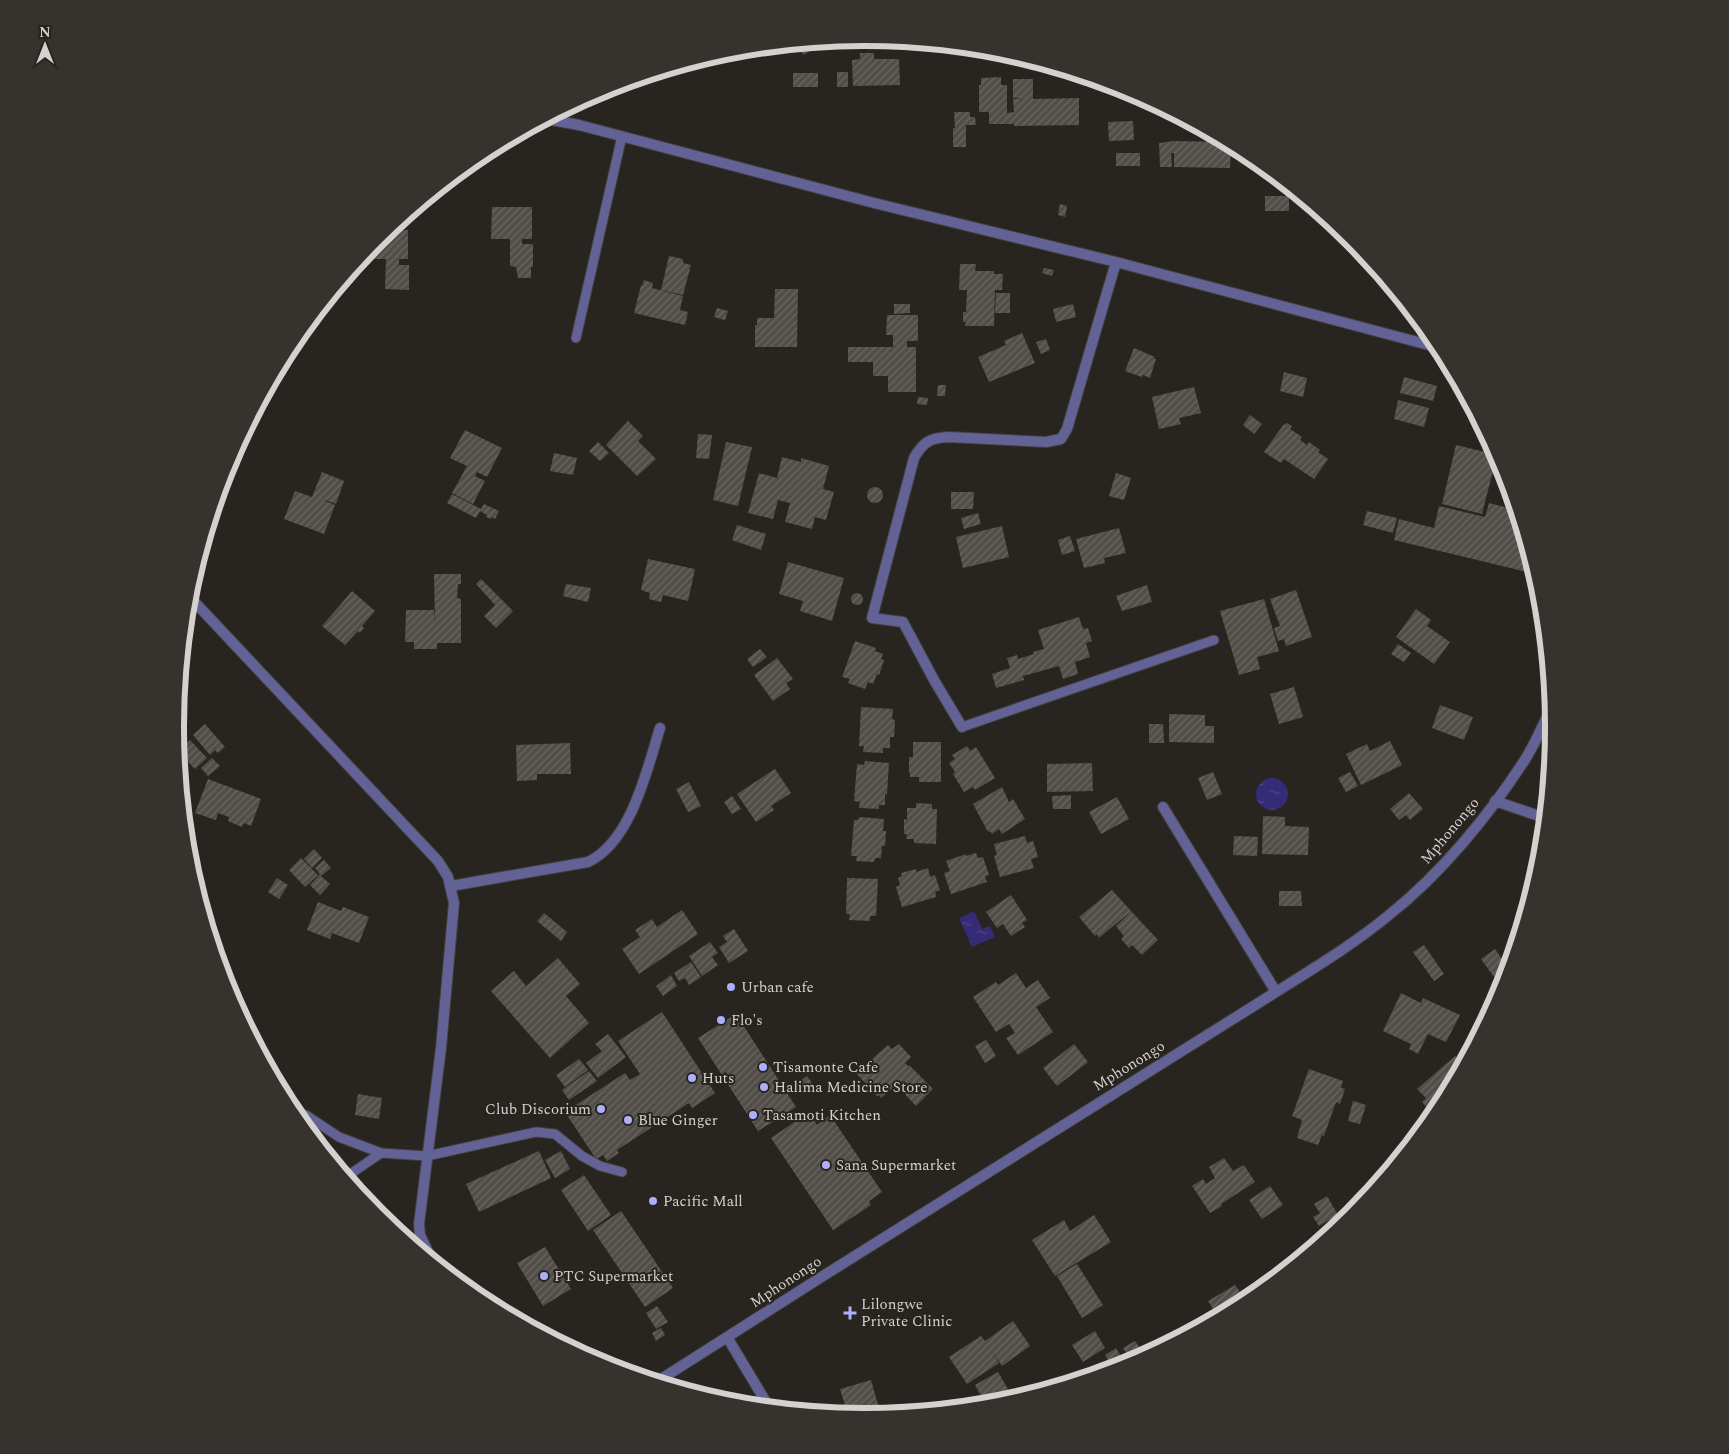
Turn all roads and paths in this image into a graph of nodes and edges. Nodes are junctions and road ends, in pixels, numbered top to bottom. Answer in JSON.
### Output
{"nodes":[{"id":1,"x":555,"y":121,"type":"edge"},
{"id":2,"x":622,"y":136,"type":"junction"},
{"id":3,"x":1116,"y":262,"type":"junction"},
{"id":4,"x":576,"y":338,"type":"dead end"},
{"id":5,"x":1428,"y":345,"type":"edge"},
{"id":6,"x":196,"y":603,"type":"edge"},
{"id":7,"x":1214,"y":640,"type":"dead end"},
{"id":8,"x":1545,"y":721,"type":"edge"},
{"id":9,"x":962,"y":727,"type":"joint"},
{"id":10,"x":660,"y":728,"type":"dead end"},
{"id":11,"x":1495,"y":801,"type":"junction"},
{"id":12,"x":1163,"y":806,"type":"dead end"},
{"id":13,"x":1539,"y":816,"type":"edge"},
{"id":14,"x":451,"y":886,"type":"junction"},
{"id":15,"x":1276,"y":992,"type":"junction"},
{"id":16,"x":305,"y":1114,"type":"edge"},
{"id":17,"x":381,"y":1153,"type":"junction"},
{"id":18,"x":427,"y":1156,"type":"junction"},
{"id":19,"x":622,"y":1172,"type":"dead end"},
{"id":20,"x":351,"y":1174,"type":"edge"},
{"id":21,"x":426,"y":1247,"type":"edge"},
{"id":22,"x":727,"y":1338,"type":"junction"},
{"id":23,"x":664,"y":1377,"type":"edge"},
{"id":24,"x":765,"y":1400,"type":"edge"}],
"edges":[{"from":1,"to":2,"type":"street"},
{"from":2,"to":3,"type":"street"},
{"from":2,"to":4,"type":"lane"},
{"from":3,"to":5,"type":"street"},
{"from":3,"to":9,"type":"street"},
{"from":6,"to":14,"type":"street"},
{"from":7,"to":9,"type":"lane"},
{"from":8,"to":11,"type":"street","name":"Mphonongo"},
{"from":10,"to":14,"type":"street"},
{"from":11,"to":13,"type":"street"},
{"from":11,"to":15,"type":"street","name":"Mphonongo"},
{"from":12,"to":15,"type":"street"},
{"from":14,"to":18,"type":"street"},
{"from":15,"to":22,"type":"street","name":"Mphonongo"},
{"from":16,"to":17,"type":"lane"},
{"from":17,"to":18,"type":"lane"},
{"from":17,"to":20,"type":"lane"},
{"from":18,"to":19,"type":"lane"},
{"from":18,"to":21,"type":"street"},
{"from":22,"to":23,"type":"street","name":"Mphonongo"},
{"from":22,"to":24,"type":"street"}]}
